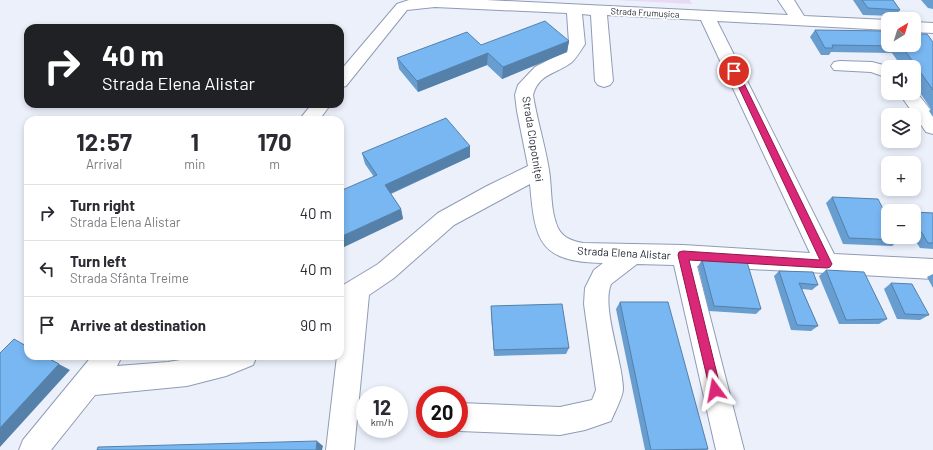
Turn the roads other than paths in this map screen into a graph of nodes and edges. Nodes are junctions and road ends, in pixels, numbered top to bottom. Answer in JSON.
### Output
{"nodes":[{"id":1,"x":786,"y":0,"type":"edge"},
{"id":2,"x":494,"y":3,"type":"edge"},
{"id":3,"x":396,"y":4,"type":"edge"},
{"id":4,"x":574,"y":10,"type":"junction"},
{"id":5,"x":599,"y":11,"type":"junction"},
{"id":6,"x":708,"y":16,"type":"junction"},
{"id":7,"x":799,"y":20,"type":"junction"},
{"id":8,"x":881,"y":25,"type":"edge"},
{"id":9,"x":921,"y":27,"type":"edge"},
{"id":10,"x":933,"y":28,"type":"edge"},
{"id":11,"x":840,"y":66,"type":"dead end"},
{"id":12,"x":881,"y":70,"type":"edge"},
{"id":13,"x":344,"y":76,"type":"edge"},
{"id":14,"x":604,"y":81,"type":"dead end"},
{"id":15,"x":913,"y":100,"type":"edge"},
{"id":16,"x":318,"y":108,"type":"edge"},
{"id":17,"x":312,"y":116,"type":"edge"},
{"id":18,"x":933,"y":127,"type":"edge"},
{"id":19,"x":539,"y":170,"type":"junction"},
{"id":20,"x":556,"y":242,"type":"joint"},
{"id":21,"x":633,"y":254,"type":"junction"},
{"id":22,"x":683,"y":255,"type":"junction"},
{"id":23,"x":827,"y":264,"type":"junction"},
{"id":24,"x":933,"y":269,"type":"edge"},
{"id":25,"x":348,"y":295,"type":"edge"},
{"id":26,"x":107,"y":360,"type":"edge"},
{"id":27,"x":236,"y":360,"type":"edge"},
{"id":28,"x":88,"y":382,"type":"junction"},
{"id":29,"x":468,"y":417,"type":"edge"},
{"id":30,"x":33,"y":450,"type":"edge"},
{"id":31,"x":340,"y":450,"type":"edge"},
{"id":32,"x":730,"y":450,"type":"edge"}],
"edges":[{"from":1,"to":7,"type":"street"},
{"from":2,"to":3,"type":"street","name":"Strada Frumușica"},
{"from":2,"to":4,"type":"street","name":"Strada Frumușica"},
{"from":3,"to":13,"type":"street"},
{"from":4,"to":5,"type":"street","name":"Strada Frumușica"},
{"from":4,"to":19,"type":"street","name":"Strada Clopotniței"},
{"from":5,"to":6,"type":"street","name":"Strada Frumușica"},
{"from":5,"to":14,"type":"street"},
{"from":6,"to":7,"type":"street","name":"Strada Frumușica"},
{"from":6,"to":23,"type":"street"},
{"from":7,"to":8,"type":"street","name":"Strada Frumușica"},
{"from":9,"to":10,"type":"street"},
{"from":11,"to":12,"type":"street"},
{"from":15,"to":18,"type":"street"},
{"from":16,"to":17,"type":"street"},
{"from":19,"to":20,"type":"street","name":"Strada Clopotniței"},
{"from":19,"to":25,"type":"street"},
{"from":20,"to":21,"type":"street","name":"Strada Elena Alistar"},
{"from":21,"to":22,"type":"street","name":"Strada Elena Alistar"},
{"from":21,"to":29,"type":"street"},
{"from":22,"to":23,"type":"street","name":"Strada Elena Alistar"},
{"from":22,"to":32,"type":"street"},
{"from":23,"to":24,"type":"street","name":"Strada Elena Alistar"},
{"from":25,"to":31,"type":"street"},
{"from":26,"to":28,"type":"street"},
{"from":27,"to":28,"type":"street"},
{"from":28,"to":30,"type":"street"}]}
